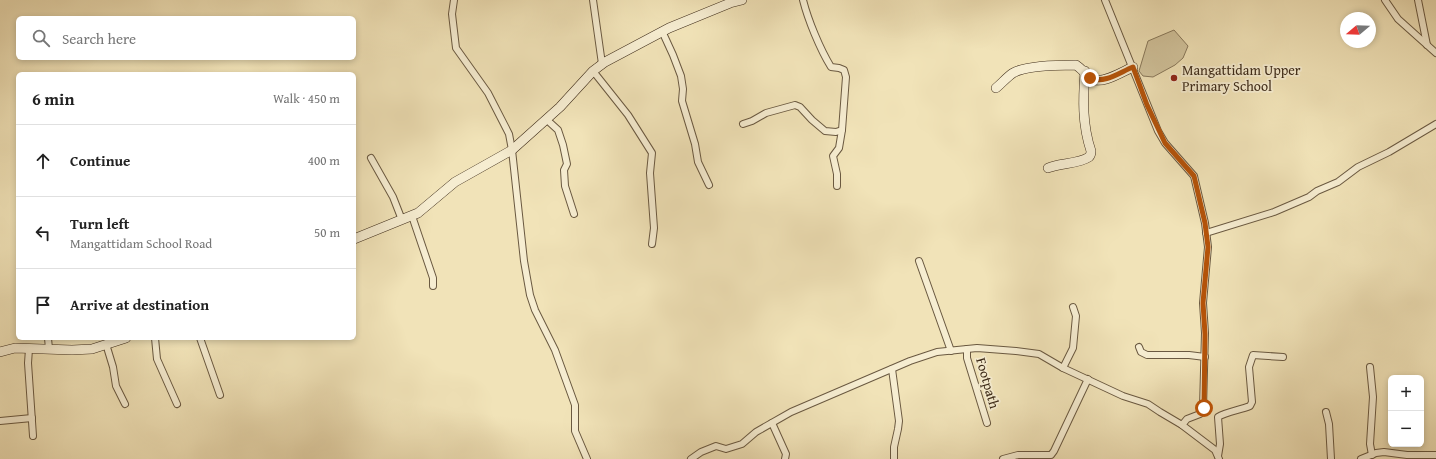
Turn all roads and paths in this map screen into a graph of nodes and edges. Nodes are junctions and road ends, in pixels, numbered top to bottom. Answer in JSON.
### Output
{"nodes":[{"id":1,"x":454,"y":0,"type":"edge"},
{"id":2,"x":593,"y":0,"type":"edge"},
{"id":3,"x":742,"y":0,"type":"edge"},
{"id":4,"x":803,"y":0,"type":"edge"},
{"id":5,"x":1105,"y":0,"type":"edge"},
{"id":6,"x":1385,"y":0,"type":"edge"},
{"id":7,"x":1418,"y":0,"type":"edge"},
{"id":8,"x":717,"y":4,"type":"edge"},
{"id":9,"x":662,"y":31,"type":"junction"},
{"id":10,"x":1427,"y":45,"type":"junction"},
{"id":11,"x":1436,"y":53,"type":"edge"},
{"id":12,"x":602,"y":64,"type":"junction"},
{"id":13,"x":1133,"y":67,"type":"junction"},
{"id":14,"x":593,"y":71,"type":"junction"},
{"id":15,"x":1084,"y":71,"type":"junction"},
{"id":16,"x":996,"y":88,"type":"dead end"},
{"id":17,"x":546,"y":119,"type":"junction"},
{"id":18,"x":743,"y":124,"type":"dead end"},
{"id":19,"x":1436,"y":124,"type":"edge"},
{"id":20,"x":842,"y":130,"type":"junction"},
{"id":21,"x":512,"y":150,"type":"junction"},
{"id":22,"x":372,"y":158,"type":"dead end"},
{"id":23,"x":1048,"y":168,"type":"dead end"},
{"id":24,"x":709,"y":185,"type":"dead end"},
{"id":25,"x":838,"y":186,"type":"dead end"},
{"id":26,"x":574,"y":214,"type":"dead end"},
{"id":27,"x":412,"y":216,"type":"junction"},
{"id":28,"x":402,"y":220,"type":"junction"},
{"id":29,"x":1206,"y":232,"type":"junction"},
{"id":30,"x":356,"y":238,"type":"edge"},
{"id":31,"x":652,"y":244,"type":"dead end"},
{"id":32,"x":919,"y":261,"type":"dead end"},
{"id":33,"x":433,"y":286,"type":"dead end"},
{"id":34,"x":1073,"y":307,"type":"dead end"},
{"id":35,"x":48,"y":340,"type":"edge"},
{"id":36,"x":119,"y":340,"type":"edge"},
{"id":37,"x":155,"y":340,"type":"edge"},
{"id":38,"x":201,"y":340,"type":"edge"},
{"id":39,"x":106,"y":344,"type":"junction"},
{"id":40,"x":1139,"y":347,"type":"dead end"},
{"id":41,"x":29,"y":349,"type":"junction"},
{"id":42,"x":49,"y":349,"type":"junction"},
{"id":43,"x":967,"y":349,"type":"junction"},
{"id":44,"x":951,"y":351,"type":"junction"},
{"id":45,"x":0,"y":352,"type":"edge"},
{"id":46,"x":1205,"y":357,"type":"junction"},
{"id":47,"x":1283,"y":357,"type":"dead end"},
{"id":48,"x":1370,"y":367,"type":"dead end"},
{"id":49,"x":1064,"y":368,"type":"junction"},
{"id":50,"x":892,"y":369,"type":"junction"},
{"id":51,"x":1088,"y":379,"type":"junction"},
{"id":52,"x":220,"y":396,"type":"dead end"},
{"id":53,"x":125,"y":404,"type":"dead end"},
{"id":54,"x":177,"y":404,"type":"dead end"},
{"id":55,"x":1326,"y":412,"type":"dead end"},
{"id":56,"x":32,"y":418,"type":"junction"},
{"id":57,"x":0,"y":421,"type":"edge"},
{"id":58,"x":772,"y":423,"type":"junction"},
{"id":59,"x":987,"y":423,"type":"dead end"},
{"id":60,"x":1182,"y":425,"type":"junction"},
{"id":61,"x":32,"y":436,"type":"dead end"},
{"id":62,"x":1372,"y":455,"type":"junction"},
{"id":63,"x":1436,"y":455,"type":"edge"},
{"id":64,"x":1218,"y":458,"type":"edge"},
{"id":65,"x":587,"y":459,"type":"edge"},
{"id":66,"x":690,"y":459,"type":"edge"},
{"id":67,"x":785,"y":459,"type":"edge"},
{"id":68,"x":894,"y":459,"type":"edge"},
{"id":69,"x":1003,"y":459,"type":"edge"},
{"id":70,"x":1331,"y":459,"type":"edge"},
{"id":71,"x":1361,"y":459,"type":"edge"}],
"edges":[{"from":1,"to":21,"type":"street"},
{"from":2,"to":12,"type":"street"},
{"from":3,"to":8,"type":"main road"},
{"from":4,"to":20,"type":"street"},
{"from":5,"to":13,"type":"street"},
{"from":6,"to":10,"type":"street"},
{"from":7,"to":10,"type":"street"},
{"from":8,"to":9,"type":"main road"},
{"from":9,"to":12,"type":"main road"},
{"from":9,"to":24,"type":"street"},
{"from":10,"to":11,"type":"street"},
{"from":12,"to":14,"type":"main road"},
{"from":13,"to":15,"type":"main road"},
{"from":13,"to":29,"type":"street"},
{"from":14,"to":17,"type":"main road"},
{"from":14,"to":31,"type":"street"},
{"from":15,"to":16,"type":"main road"},
{"from":15,"to":23,"type":"main road"},
{"from":17,"to":21,"type":"main road"},
{"from":17,"to":26,"type":"street"},
{"from":18,"to":20,"type":"street"},
{"from":19,"to":29,"type":"street"},
{"from":20,"to":25,"type":"street"},
{"from":21,"to":27,"type":"main road"},
{"from":21,"to":65,"type":"street"},
{"from":22,"to":28,"type":"street"},
{"from":27,"to":28,"type":"main road"},
{"from":27,"to":33,"type":"street"},
{"from":28,"to":30,"type":"main road"},
{"from":29,"to":46,"type":"street"},
{"from":32,"to":44,"type":"street"},
{"from":34,"to":49,"type":"street"},
{"from":35,"to":42,"type":"street"},
{"from":36,"to":39,"type":"main road"},
{"from":37,"to":54,"type":"street"},
{"from":38,"to":52,"type":"street"},
{"from":39,"to":42,"type":"main road"},
{"from":39,"to":53,"type":"street"},
{"from":40,"to":46,"type":"street"},
{"from":41,"to":42,"type":"main road"},
{"from":41,"to":45,"type":"main road"},
{"from":41,"to":56,"type":"street"},
{"from":43,"to":44,"type":"street"},
{"from":43,"to":49,"type":"street"},
{"from":43,"to":59,"type":"street","name":"Footpath"},
{"from":44,"to":50,"type":"street"},
{"from":46,"to":60,"type":"street"},
{"from":47,"to":64,"type":"street"},
{"from":48,"to":62,"type":"street"},
{"from":49,"to":51,"type":"street"},
{"from":50,"to":58,"type":"street"},
{"from":50,"to":68,"type":"street"},
{"from":51,"to":60,"type":"street"},
{"from":51,"to":69,"type":"street"},
{"from":55,"to":70,"type":"street"},
{"from":56,"to":57,"type":"street"},
{"from":56,"to":61,"type":"street"},
{"from":58,"to":66,"type":"street"},
{"from":58,"to":67,"type":"street"},
{"from":60,"to":64,"type":"street"},
{"from":62,"to":63,"type":"street"},
{"from":62,"to":71,"type":"street"}]}
